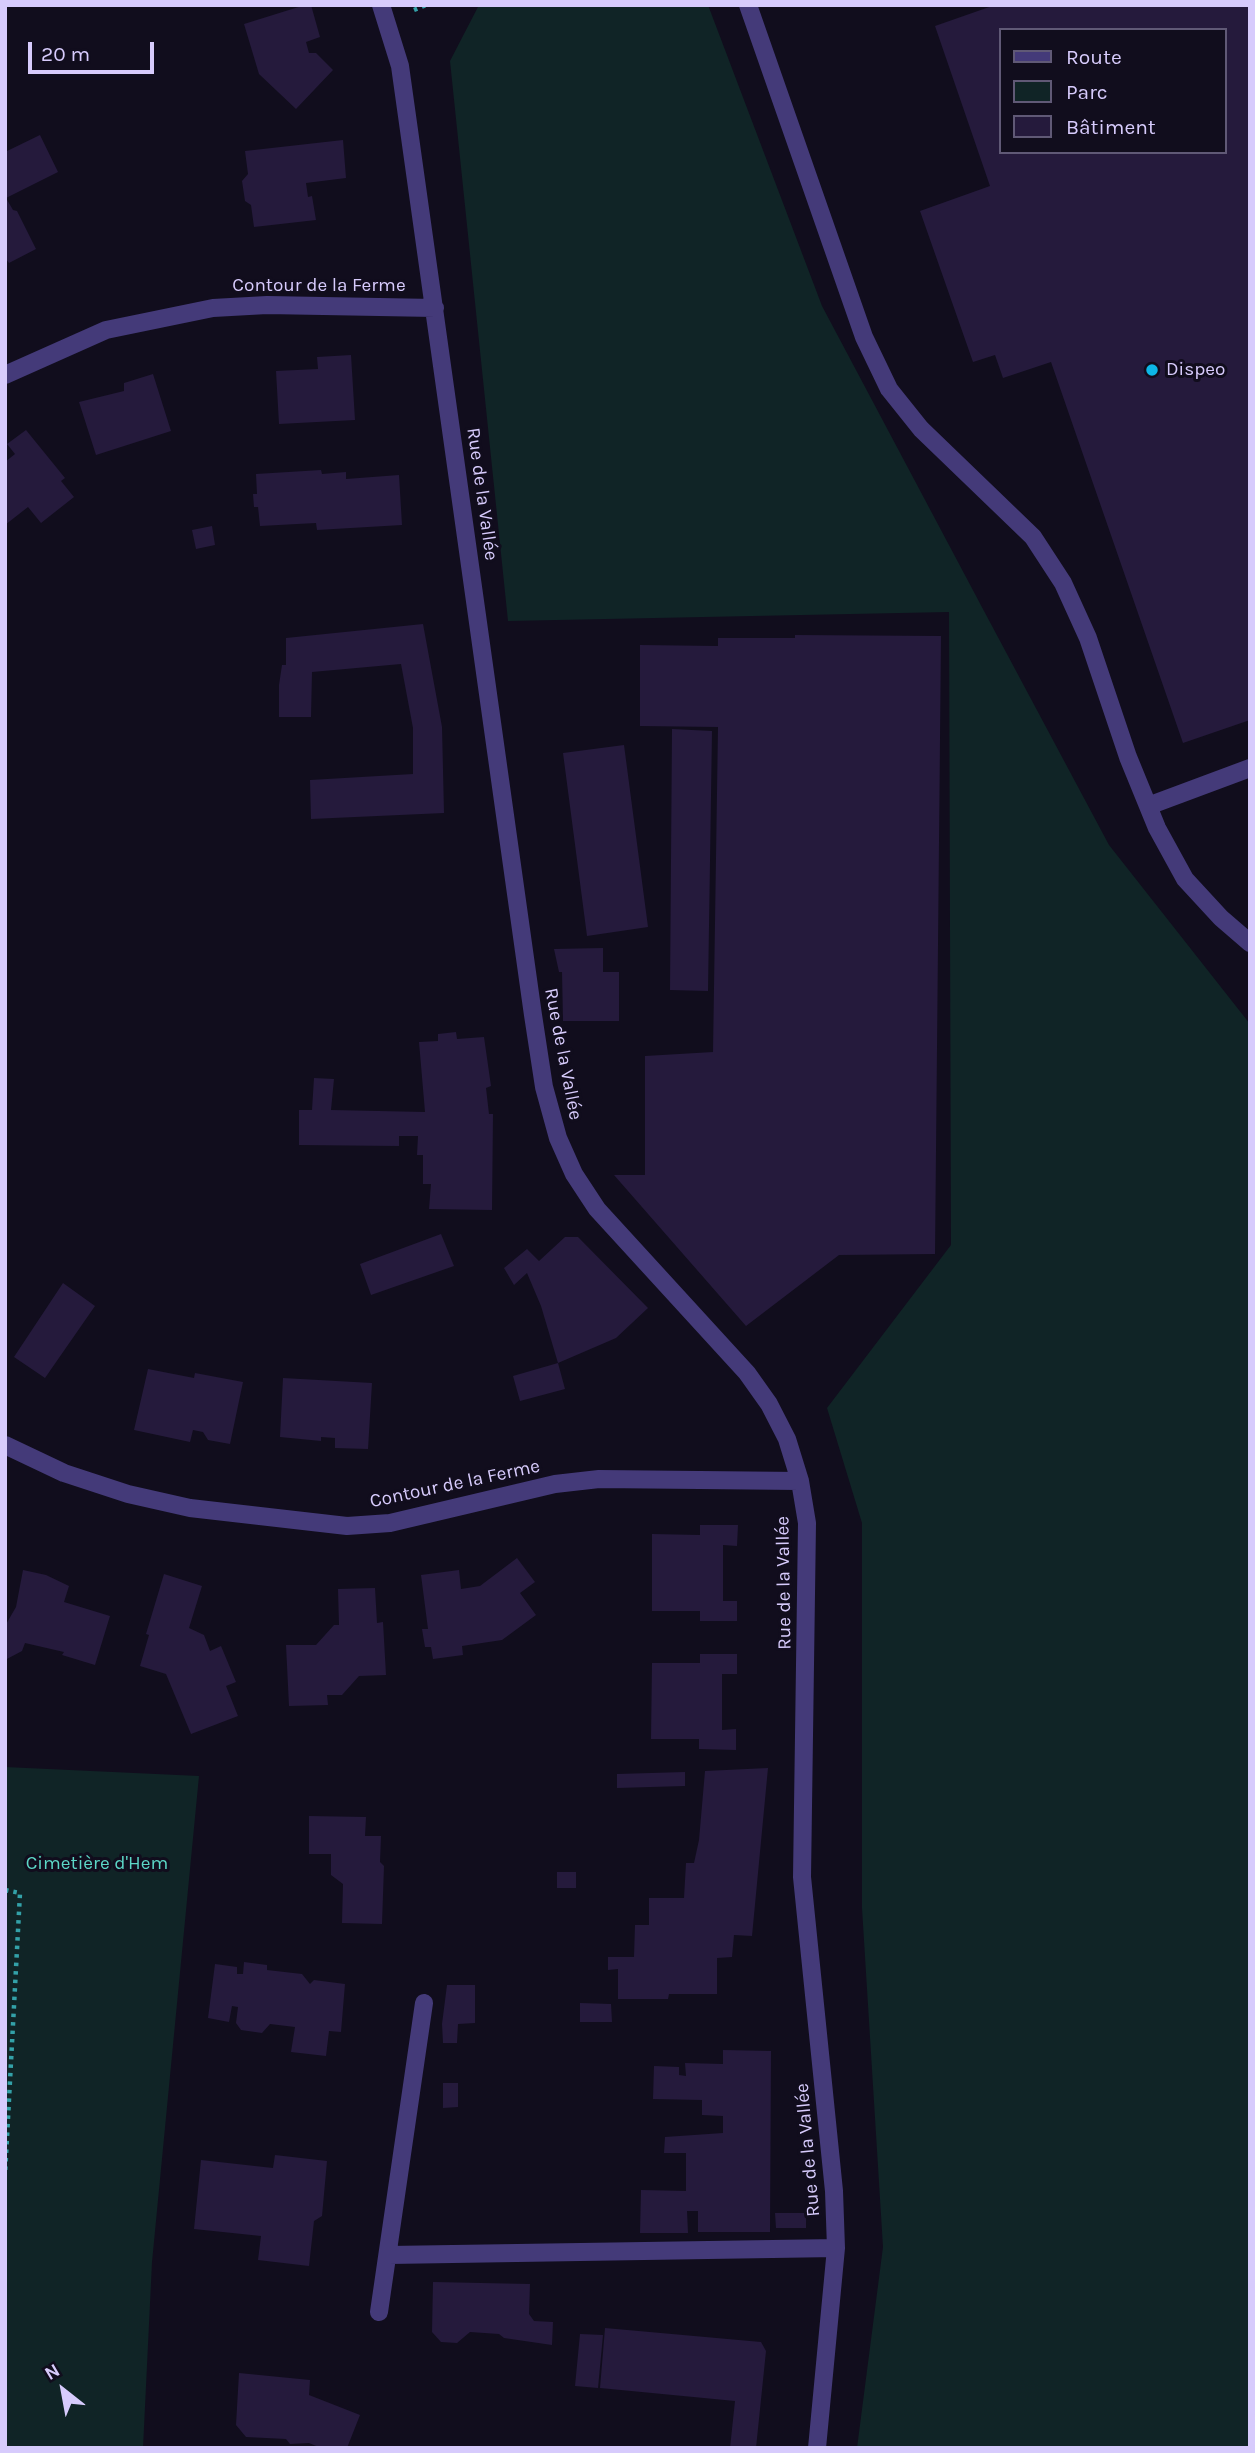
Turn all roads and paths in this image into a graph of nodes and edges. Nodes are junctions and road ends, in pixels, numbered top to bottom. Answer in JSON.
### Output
{"nodes":[{"id":1,"x":381,"y":5,"type":"edge"},
{"id":2,"x":748,"y":5,"type":"edge"},
{"id":3,"x":435,"y":308,"type":"junction"},
{"id":4,"x":5,"y":375,"type":"edge"},
{"id":5,"x":1250,"y":768,"type":"edge"},
{"id":6,"x":1148,"y":806,"type":"junction"},
{"id":7,"x":1250,"y":943,"type":"edge"},
{"id":8,"x":5,"y":1445,"type":"edge"},
{"id":9,"x":800,"y":1481,"type":"junction"},
{"id":10,"x":5,"y":1890,"type":"edge"},
{"id":11,"x":424,"y":2003,"type":"dead end"},
{"id":12,"x":5,"y":2175,"type":"edge"},
{"id":13,"x":836,"y":2248,"type":"junction"},
{"id":14,"x":389,"y":2255,"type":"junction"},
{"id":15,"x":379,"y":2312,"type":"dead end"},
{"id":16,"x":817,"y":2448,"type":"edge"}],
"edges":[{"from":1,"to":3,"type":"street","name":"Rue de la Vallée"},
{"from":2,"to":6,"type":"street"},
{"from":3,"to":4,"type":"street","name":"Contour de la Ferme"},
{"from":3,"to":9,"type":"street","name":"Rue de la Vallée"},
{"from":5,"to":6,"type":"street"},
{"from":6,"to":7,"type":"street"},
{"from":8,"to":9,"type":"street","name":"Contour de la Ferme"},
{"from":9,"to":13,"type":"street","name":"Rue de la Vallée"},
{"from":10,"to":12,"type":"path"},
{"from":11,"to":14,"type":"street"},
{"from":13,"to":14,"type":"street"},
{"from":13,"to":16,"type":"street","name":"Rue de la Vallée"},
{"from":14,"to":15,"type":"street"}]}
